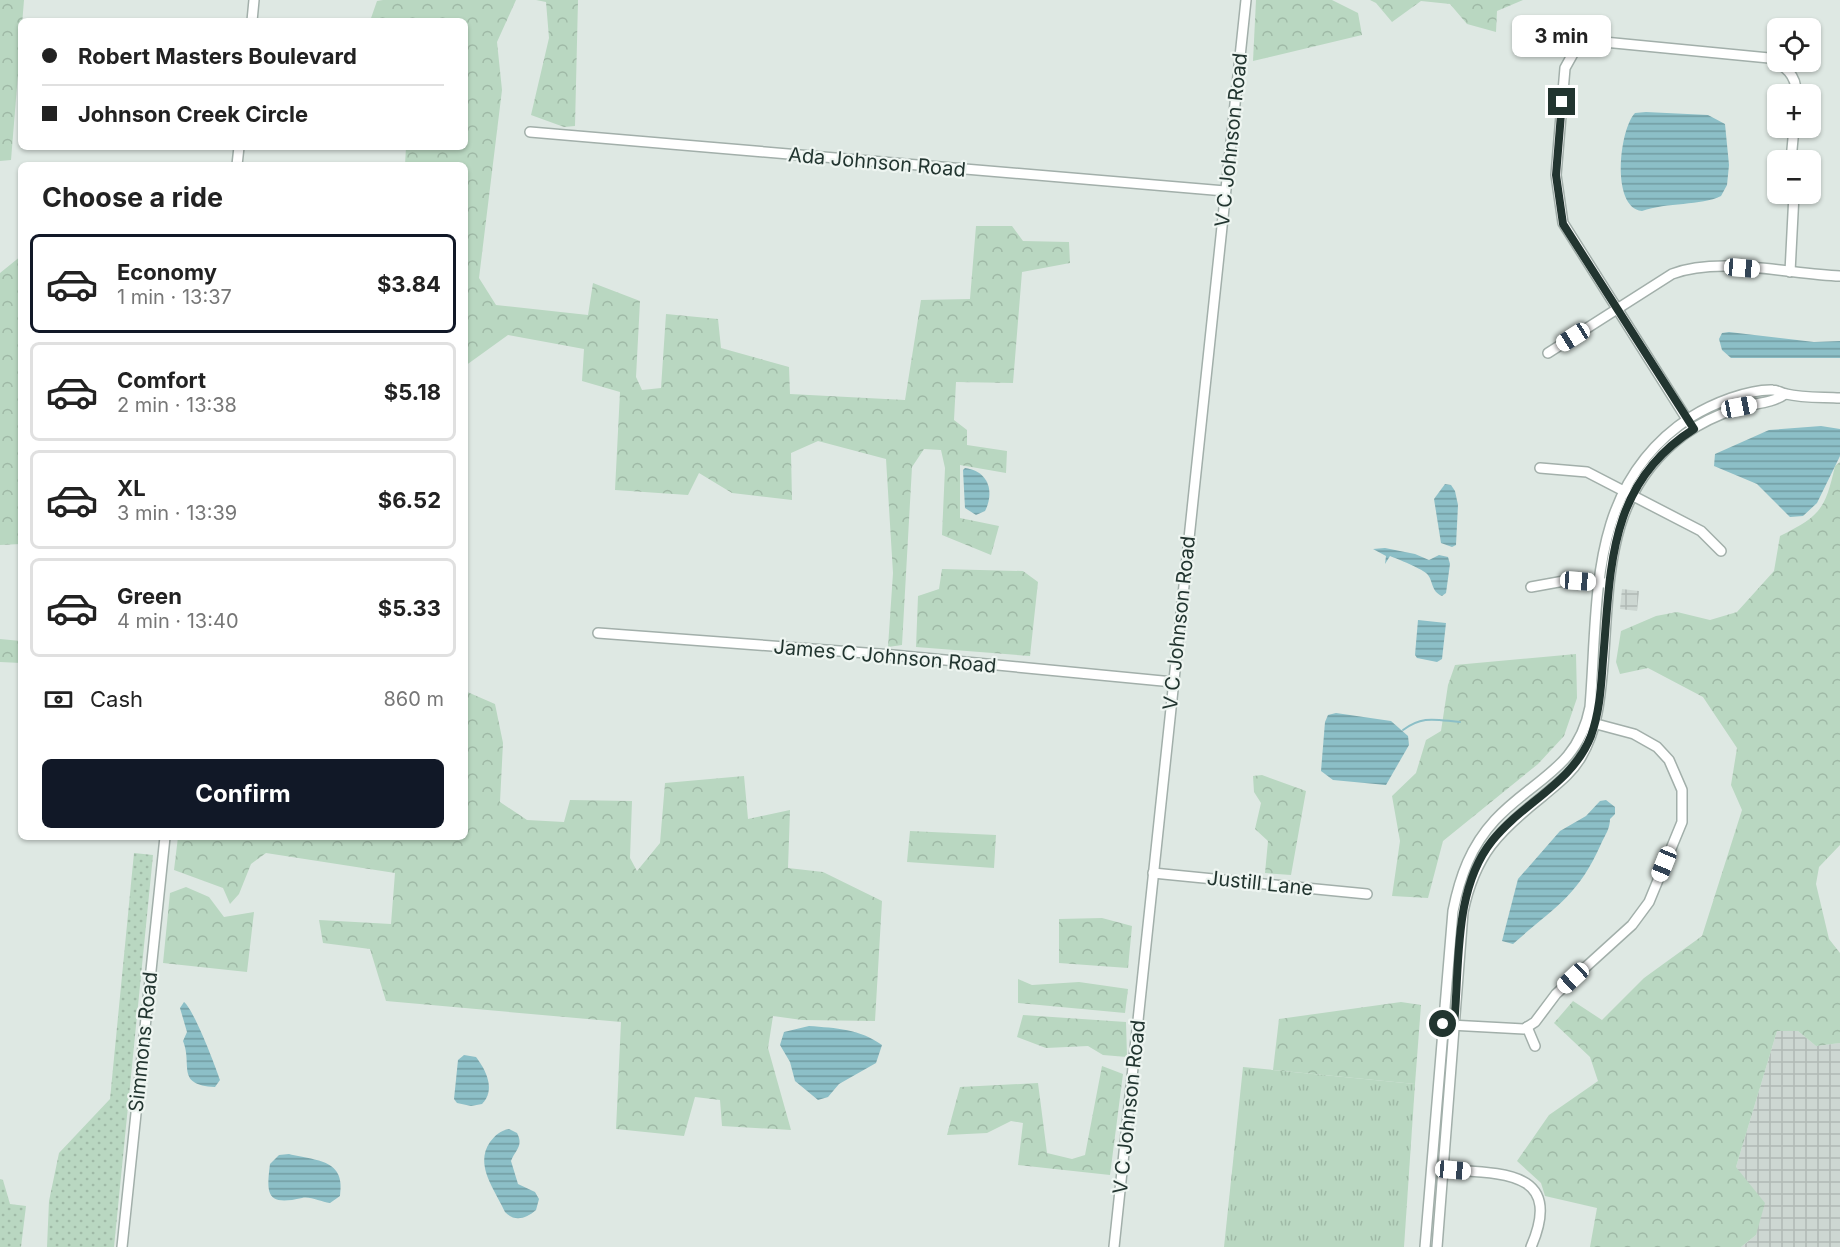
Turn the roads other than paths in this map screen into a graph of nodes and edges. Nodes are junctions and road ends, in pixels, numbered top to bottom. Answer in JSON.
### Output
{"nodes":[{"id":1,"x":254,"y":0,"type":"edge"},
{"id":2,"x":1246,"y":0,"type":"edge"},
{"id":3,"x":252,"y":18,"type":"edge"},
{"id":4,"x":1795,"y":84,"type":"edge"},
{"id":5,"x":530,"y":132,"type":"dead end"},
{"id":6,"x":1225,"y":191,"type":"junction"},
{"id":7,"x":1793,"y":204,"type":"edge"},
{"id":8,"x":1790,"y":272,"type":"junction"},
{"id":9,"x":1840,"y":276,"type":"edge"},
{"id":10,"x":1616,"y":310,"type":"junction"},
{"id":11,"x":1548,"y":353,"type":"dead end"},
{"id":12,"x":1785,"y":394,"type":"junction"},
{"id":13,"x":1840,"y":398,"type":"edge"},
{"id":14,"x":1687,"y":420,"type":"junction"},
{"id":15,"x":1694,"y":429,"type":"junction"},
{"id":16,"x":1540,"y":468,"type":"dead end"},
{"id":17,"x":1623,"y":490,"type":"junction"},
{"id":18,"x":1633,"y":495,"type":"junction"},
{"id":19,"x":1721,"y":551,"type":"dead end"},
{"id":20,"x":1605,"y":583,"type":"junction"},
{"id":21,"x":1531,"y":587,"type":"dead end"},
{"id":22,"x":598,"y":633,"type":"dead end"},
{"id":23,"x":1173,"y":682,"type":"junction"},
{"id":24,"x":1591,"y":722,"type":"junction"},
{"id":25,"x":165,"y":840,"type":"edge"},
{"id":26,"x":1153,"y":873,"type":"junction"},
{"id":27,"x":1367,"y":894,"type":"dead end"},
{"id":28,"x":1443,"y":1024,"type":"junction"},
{"id":29,"x":1454,"y":1025,"type":"junction"},
{"id":30,"x":1527,"y":1027,"type":"junction"},
{"id":31,"x":1535,"y":1046,"type":"dead end"},
{"id":32,"x":1431,"y":1169,"type":"junction"},
{"id":33,"x":1443,"y":1170,"type":"junction"},
{"id":34,"x":122,"y":1247,"type":"edge"},
{"id":35,"x":1114,"y":1247,"type":"edge"},
{"id":36,"x":1425,"y":1247,"type":"edge"},
{"id":37,"x":1437,"y":1247,"type":"edge"},
{"id":38,"x":1531,"y":1247,"type":"edge"}],
"edges":[{"from":1,"to":3,"type":"street"},
{"from":2,"to":6,"type":"street","name":"V C Johnson Road"},
{"from":4,"to":10,"type":"street"},
{"from":5,"to":6,"type":"street","name":"Ada Johnson Road"},
{"from":6,"to":23,"type":"street","name":"V C Johnson Road"},
{"from":7,"to":8,"type":"street"},
{"from":8,"to":9,"type":"street"},
{"from":8,"to":10,"type":"street"},
{"from":10,"to":11,"type":"street"},
{"from":10,"to":14,"type":"street"},
{"from":12,"to":13,"type":"street"},
{"from":12,"to":14,"type":"street"},
{"from":12,"to":15,"type":"street"},
{"from":14,"to":15,"type":"street"},
{"from":14,"to":17,"type":"street"},
{"from":15,"to":18,"type":"street"},
{"from":16,"to":17,"type":"street"},
{"from":17,"to":18,"type":"street"},
{"from":17,"to":20,"type":"street"},
{"from":18,"to":19,"type":"street"},
{"from":18,"to":20,"type":"street"},
{"from":20,"to":21,"type":"street"},
{"from":20,"to":24,"type":"street"},
{"from":22,"to":23,"type":"street","name":"James C Johnson Road"},
{"from":23,"to":26,"type":"street","name":"V C Johnson Road"},
{"from":24,"to":28,"type":"street"},
{"from":24,"to":29,"type":"street"},
{"from":24,"to":30,"type":"street"},
{"from":25,"to":34,"type":"street","name":"Simmons Road"},
{"from":26,"to":27,"type":"street","name":"Justill Lane"},
{"from":26,"to":35,"type":"street","name":"V C Johnson Road"},
{"from":28,"to":29,"type":"street"},
{"from":28,"to":32,"type":"street"},
{"from":29,"to":30,"type":"street"},
{"from":29,"to":33,"type":"street"},
{"from":30,"to":31,"type":"street"},
{"from":32,"to":33,"type":"street"},
{"from":32,"to":36,"type":"street"},
{"from":33,"to":37,"type":"street"},
{"from":33,"to":38,"type":"street"}]}
